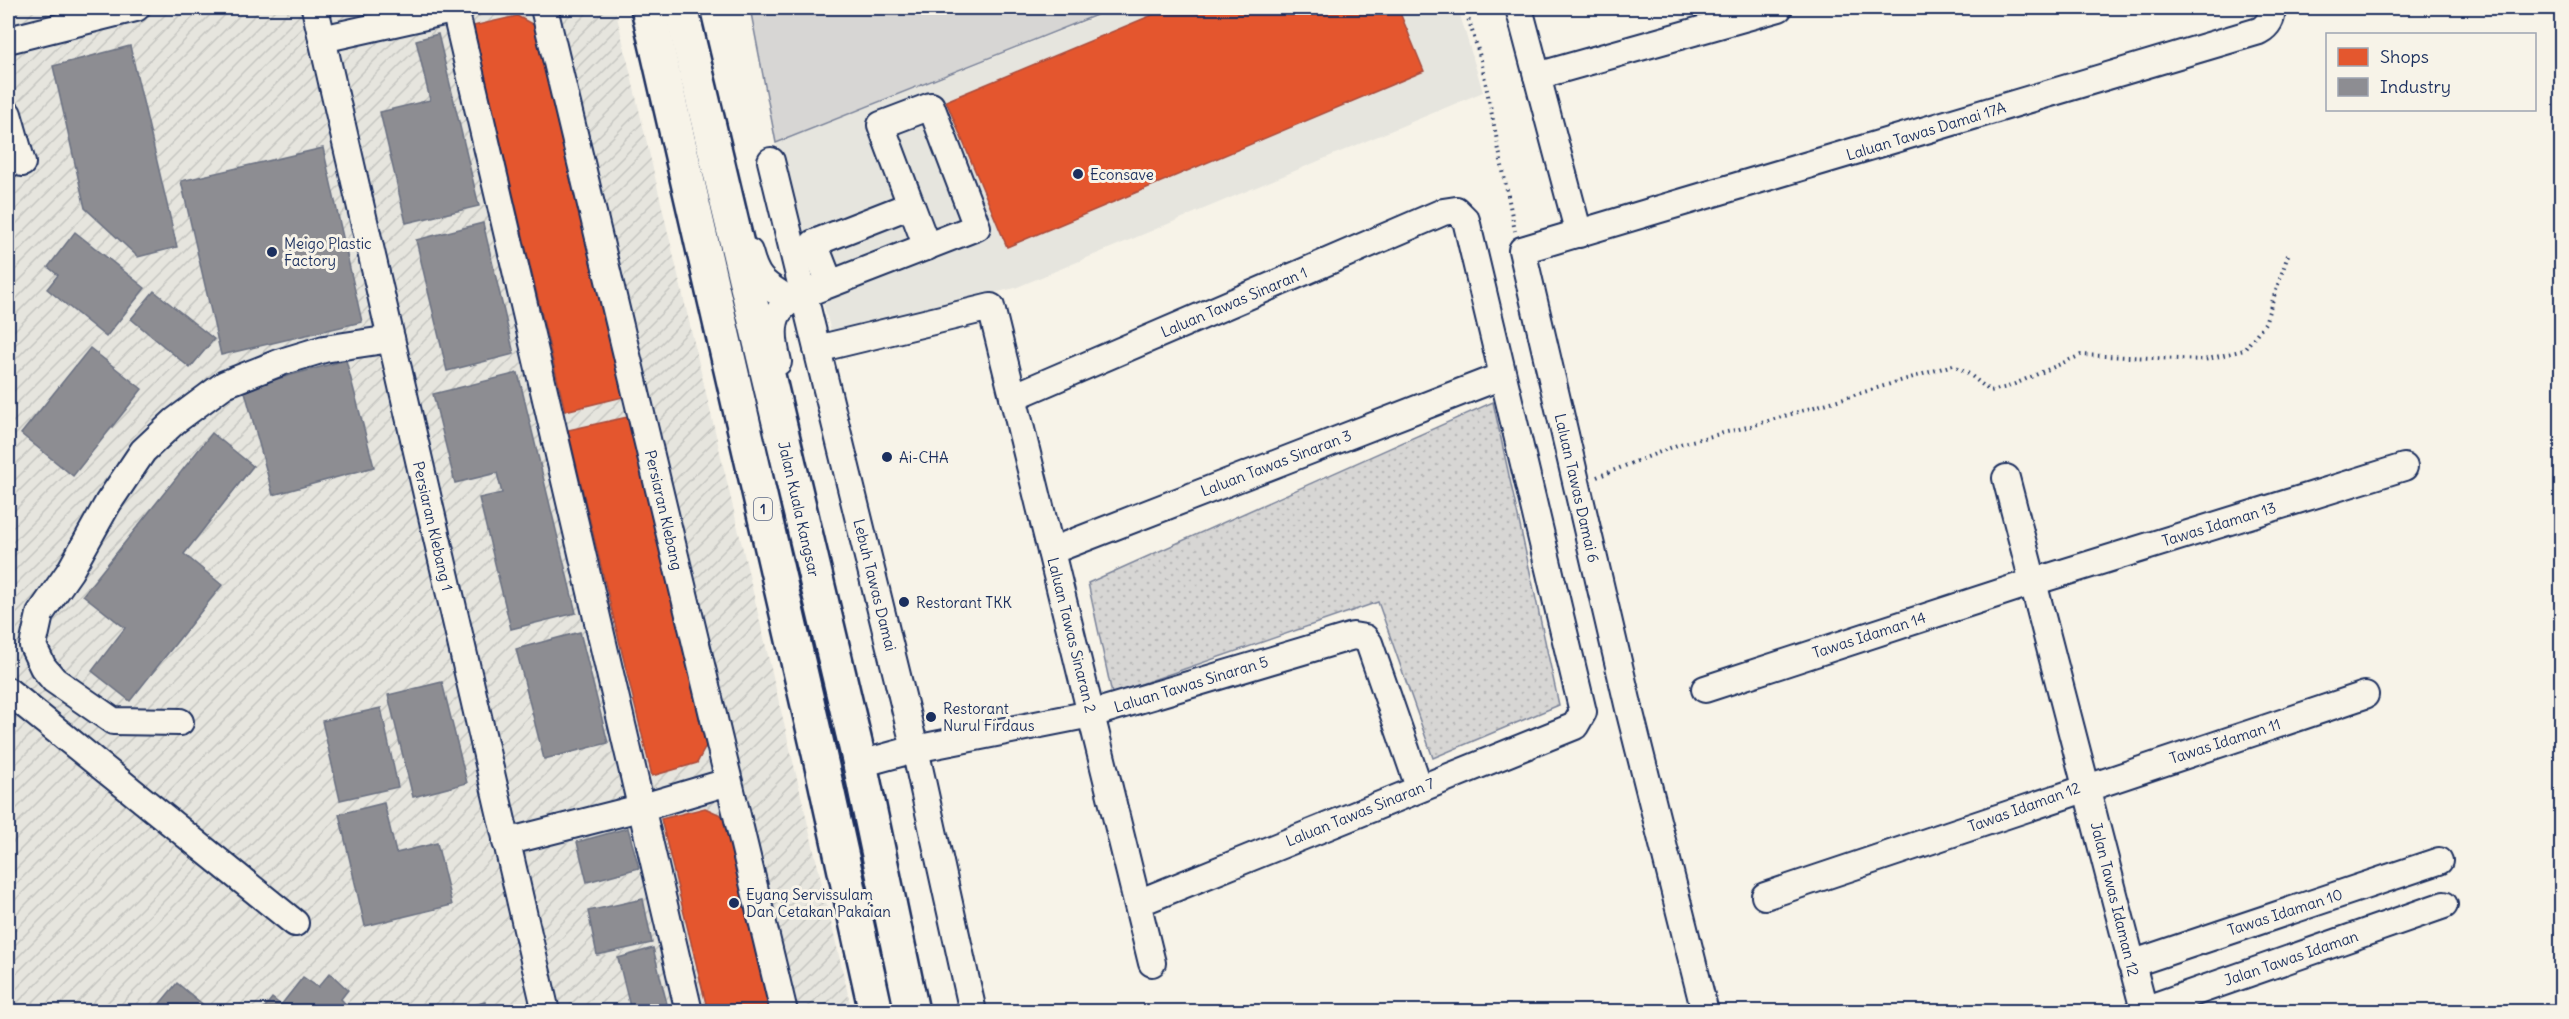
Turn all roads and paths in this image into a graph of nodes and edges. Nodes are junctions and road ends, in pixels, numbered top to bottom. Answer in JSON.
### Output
{"nodes":[{"id":1,"x":136,"y":8,"type":"edge"},
{"id":2,"x":315,"y":8,"type":"edge"},
{"id":3,"x":458,"y":8,"type":"edge"},
{"id":4,"x":544,"y":8,"type":"edge"},
{"id":5,"x":634,"y":8,"type":"edge"},
{"id":6,"x":648,"y":8,"type":"edge"},
{"id":7,"x":681,"y":8,"type":"edge"},
{"id":8,"x":1465,"y":8,"type":"edge"},
{"id":9,"x":1519,"y":8,"type":"edge"},
{"id":10,"x":1779,"y":8,"type":"edge"},
{"id":11,"x":2270,"y":14,"type":"edge"},
{"id":12,"x":322,"y":39,"type":"junction"},
{"id":13,"x":8,"y":40,"type":"edge"},
{"id":14,"x":660,"y":59,"type":"junction"},
{"id":15,"x":1537,"y":76,"type":"junction"},
{"id":16,"x":8,"y":114,"type":"edge"},
{"id":17,"x":771,"y":160,"type":"dead end"},
{"id":18,"x":22,"y":163,"type":"dead end"},
{"id":19,"x":720,"y":180,"type":"junction"},
{"id":20,"x":911,"y":205,"type":"junction"},
{"id":21,"x":1579,"y":234,"type":"junction"},
{"id":22,"x":927,"y":247,"type":"junction"},
{"id":23,"x":2289,"y":252,"type":"dead end"},
{"id":24,"x":1521,"y":255,"type":"junction"},
{"id":25,"x":830,"y":284,"type":"junction"},
{"id":26,"x":796,"y":297,"type":"junction"},
{"id":27,"x":391,"y":339,"type":"junction"},
{"id":28,"x":817,"y":349,"type":"junction"},
{"id":29,"x":1502,"y":376,"type":"junction"},
{"id":30,"x":1013,"y":397,"type":"junction"},
{"id":31,"x":776,"y":414,"type":"junction"},
{"id":32,"x":2404,"y":467,"type":"dead end"},
{"id":33,"x":2006,"y":478,"type":"dead end"},
{"id":34,"x":1577,"y":485,"type":"junction"},
{"id":35,"x":1051,"y":550,"type":"junction"},
{"id":36,"x":2033,"y":582,"type":"junction"},
{"id":37,"x":1705,"y":689,"type":"dead end"},
{"id":38,"x":8,"y":691,"type":"edge"},
{"id":39,"x":2365,"y":695,"type":"dead end"},
{"id":40,"x":1091,"y":714,"type":"junction"},
{"id":41,"x":180,"y":722,"type":"dead end"},
{"id":42,"x":915,"y":749,"type":"junction"},
{"id":43,"x":860,"y":764,"type":"junction"},
{"id":44,"x":728,"y":782,"type":"junction"},
{"id":45,"x":1419,"y":787,"type":"junction"},
{"id":46,"x":2086,"y":788,"type":"junction"},
{"id":47,"x":640,"y":808,"type":"junction"},
{"id":48,"x":506,"y":842,"type":"junction"},
{"id":49,"x":2439,"y":861,"type":"dead end"},
{"id":50,"x":1765,"y":896,"type":"dead end"},
{"id":51,"x":1138,"y":903,"type":"junction"},
{"id":52,"x":2444,"y":905,"type":"dead end"},
{"id":53,"x":294,"y":923,"type":"dead end"},
{"id":54,"x":1152,"y":963,"type":"dead end"},
{"id":55,"x":2132,"y":964,"type":"junction"},
{"id":56,"x":546,"y":1011,"type":"edge"},
{"id":57,"x":688,"y":1011,"type":"edge"},
{"id":58,"x":784,"y":1011,"type":"edge"},
{"id":59,"x":876,"y":1011,"type":"edge"},
{"id":60,"x":912,"y":1011,"type":"edge"},
{"id":61,"x":973,"y":1011,"type":"edge"},
{"id":62,"x":1705,"y":1011,"type":"edge"},
{"id":63,"x":2141,"y":1011,"type":"edge"}],
"edges":[{"from":1,"to":13,"type":"street"},
{"from":2,"to":12,"type":"street","name":"Persiaran Klebang 1"},
{"from":3,"to":12,"type":"street"},
{"from":3,"to":47,"type":"street"},
{"from":4,"to":44,"type":"street","name":"Persiaran Klebang"},
{"from":5,"to":14,"type":"street"},
{"from":6,"to":14,"type":"highway","number":"1"},
{"from":7,"to":19,"type":"highway","name":"Jalan Kuala Kangsar"},
{"from":8,"to":24,"type":"path"},
{"from":9,"to":15,"type":"street"},
{"from":10,"to":15,"type":"street"},
{"from":11,"to":21,"type":"street","name":"Laluan Tawas Damai 17A"},
{"from":12,"to":27,"type":"street","name":"Persiaran Klebang 1"},
{"from":14,"to":59,"type":"highway","number":"1"},
{"from":15,"to":21,"type":"street"},
{"from":16,"to":18,"type":"street"},
{"from":17,"to":26,"type":"street","name":"Lebuh Tawas Damai"},
{"from":19,"to":26,"type":"street"},
{"from":19,"to":31,"type":"highway","name":"Jalan Kuala Kangsar"},
{"from":20,"to":22,"type":"street"},
{"from":20,"to":22,"type":"street"},
{"from":20,"to":25,"type":"street"},
{"from":21,"to":24,"type":"street"},
{"from":22,"to":25,"type":"street"},
{"from":23,"to":34,"type":"path"},
{"from":24,"to":34,"type":"street","name":"Laluan Tawas Damai 6"},
{"from":25,"to":26,"type":"street"},
{"from":26,"to":28,"type":"street","name":"Lebuh Tawas Damai"},
{"from":26,"to":31,"type":"street"},
{"from":27,"to":41,"type":"street"},
{"from":27,"to":48,"type":"street","name":"Persiaran Klebang 1"},
{"from":28,"to":30,"type":"street","name":"Laluan Tawas Sinaran 2"},
{"from":28,"to":42,"type":"street","name":"Lebuh Tawas Damai"},
{"from":29,"to":30,"type":"street","name":"Laluan Tawas Sinaran 1"},
{"from":29,"to":35,"type":"street","name":"Laluan Tawas Sinaran 3"},
{"from":29,"to":45,"type":"street","name":"Laluan Tawas Sinaran 7"},
{"from":30,"to":35,"type":"street","name":"Laluan Tawas Sinaran 2"},
{"from":31,"to":43,"type":"highway","name":"Jalan Kuala Kangsar"},
{"from":32,"to":36,"type":"street","name":"Tawas Idaman 13"},
{"from":33,"to":36,"type":"street","name":"Tawas Idaman 12"},
{"from":34,"to":62,"type":"street","name":"Laluan Tawas Damai 6"},
{"from":35,"to":40,"type":"street","name":"Laluan Tawas Sinaran 2"},
{"from":36,"to":37,"type":"street","name":"Tawas Idaman 14"},
{"from":36,"to":46,"type":"street","name":"Tawas Idaman 12"},
{"from":38,"to":53,"type":"street"},
{"from":39,"to":46,"type":"street","name":"Tawas Idaman 11"},
{"from":40,"to":42,"type":"street","name":"Laluan Tawas Sinaran 5"},
{"from":40,"to":45,"type":"street","name":"Laluan Tawas Sinaran 5"},
{"from":40,"to":51,"type":"street","name":"Laluan Tawas Sinaran 2"},
{"from":42,"to":43,"type":"street","name":"Laluan Tawas Sinaran 5"},
{"from":42,"to":61,"type":"street","name":"Lebuh Tawas Damai"},
{"from":43,"to":60,"type":"highway","name":"Jalan Kuala Kangsar"},
{"from":44,"to":47,"type":"street"},
{"from":44,"to":58,"type":"street","name":"Persiaran Klebang"},
{"from":45,"to":51,"type":"street","name":"Laluan Tawas Sinaran 7"},
{"from":46,"to":50,"type":"street","name":"Tawas Idaman 12"},
{"from":46,"to":55,"type":"street","name":"Jalan Tawas Idaman 12"},
{"from":47,"to":48,"type":"street"},
{"from":47,"to":57,"type":"street"},
{"from":48,"to":56,"type":"street","name":"Persiaran Klebang 1"},
{"from":49,"to":55,"type":"street","name":"Tawas Idaman 10"},
{"from":51,"to":54,"type":"street","name":"Laluan Tawas Sinaran 2"},
{"from":52,"to":63,"type":"street","name":"Jalan Tawas Idaman"},
{"from":55,"to":63,"type":"street","name":"Jalan Tawas Idaman 12"}]}
